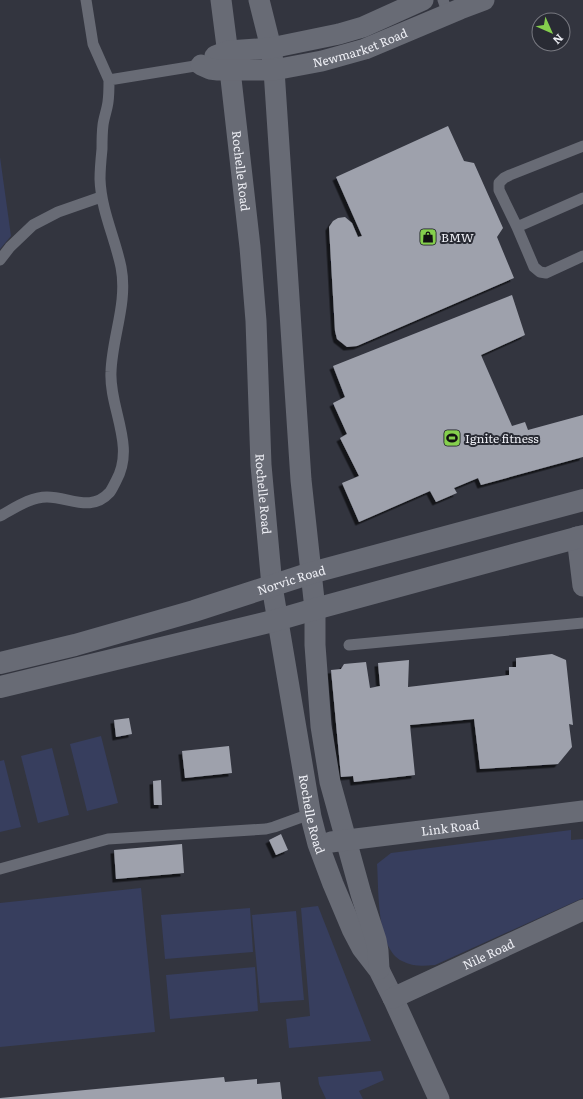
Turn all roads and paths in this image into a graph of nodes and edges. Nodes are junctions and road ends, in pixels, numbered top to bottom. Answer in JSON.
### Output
{"nodes":[{"id":1,"x":86,"y":0,"type":"edge"},
{"id":2,"x":221,"y":0,"type":"edge"},
{"id":3,"x":259,"y":0,"type":"edge"},
{"id":4,"x":423,"y":0,"type":"edge"},
{"id":5,"x":484,"y":0,"type":"edge"},
{"id":6,"x":446,"y":7,"type":"edge"},
{"id":7,"x":270,"y":48,"type":"junction"},
{"id":8,"x":229,"y":60,"type":"junction"},
{"id":9,"x":201,"y":65,"type":"joint"},
{"id":10,"x":274,"y":70,"type":"junction"},
{"id":11,"x":109,"y":80,"type":"junction"},
{"id":12,"x":583,"y":146,"type":"edge"},
{"id":13,"x":101,"y":197,"type":"junction"},
{"id":14,"x":583,"y":198,"type":"edge"},
{"id":15,"x":517,"y":227,"type":"junction"},
{"id":16,"x":583,"y":256,"type":"edge"},
{"id":17,"x":0,"y":260,"type":"edge"},
{"id":18,"x":583,"y":500,"type":"edge"},
{"id":19,"x":0,"y":516,"type":"edge"},
{"id":20,"x":580,"y":536,"type":"edge"},
{"id":21,"x":311,"y":573,"type":"junction"},
{"id":22,"x":272,"y":586,"type":"junction"},
{"id":23,"x":583,"y":586,"type":"edge"},
{"id":24,"x":315,"y":609,"type":"junction"},
{"id":25,"x":277,"y":620,"type":"junction"},
{"id":26,"x":583,"y":623,"type":"edge"},
{"id":27,"x":349,"y":646,"type":"dead end"},
{"id":28,"x":0,"y":663,"type":"edge"},
{"id":29,"x":0,"y":687,"type":"edge"},
{"id":30,"x":583,"y":811,"type":"edge"},
{"id":31,"x":310,"y":814,"type":"junction"},
{"id":32,"x":345,"y":839,"type":"junction"},
{"id":33,"x":318,"y":844,"type":"junction"},
{"id":34,"x":0,"y":870,"type":"edge"},
{"id":35,"x":583,"y":910,"type":"edge"},
{"id":36,"x":379,"y":970,"type":"junction"},
{"id":37,"x":393,"y":998,"type":"junction"},
{"id":38,"x":439,"y":1099,"type":"edge"}],
"edges":[{"from":1,"to":11,"type":"lane"},
{"from":2,"to":8,"type":"street","name":"Rochelle Road"},
{"from":3,"to":7,"type":"street","name":"Rochelle Road"},
{"from":4,"to":7,"type":"street","name":"Newmarket Road"},
{"from":5,"to":6,"type":"street","name":"Newmarket Road"},
{"from":6,"to":10,"type":"street","name":"Newmarket Road"},
{"from":7,"to":8,"type":"street","name":"Newmarket Road"},
{"from":7,"to":10,"type":"street","name":"Rochelle Road"},
{"from":8,"to":9,"type":"street"},
{"from":8,"to":10,"type":"street","name":"Newmarket Road"},
{"from":8,"to":22,"type":"street","name":"Rochelle Road"},
{"from":9,"to":11,"type":"lane"},
{"from":10,"to":21,"type":"street","name":"Rochelle Road"},
{"from":11,"to":13,"type":"lane"},
{"from":12,"to":15,"type":"lane"},
{"from":13,"to":17,"type":"lane"},
{"from":13,"to":19,"type":"lane"},
{"from":14,"to":15,"type":"lane"},
{"from":15,"to":16,"type":"lane"},
{"from":18,"to":21,"type":"street","name":"Norvic Road"},
{"from":20,"to":23,"type":"street"},
{"from":20,"to":24,"type":"street"},
{"from":21,"to":22,"type":"street","name":"Norvic Road"},
{"from":21,"to":24,"type":"street","name":"Rochelle Road"},
{"from":22,"to":25,"type":"street","name":"Rochelle Road"},
{"from":22,"to":28,"type":"street","name":"Norvic Road"},
{"from":24,"to":25,"type":"street"},
{"from":24,"to":32,"type":"street","name":"Rochelle Road"},
{"from":25,"to":29,"type":"street"},
{"from":25,"to":31,"type":"street","name":"Rochelle Road"},
{"from":26,"to":27,"type":"lane"},
{"from":30,"to":32,"type":"street","name":"Link Road"},
{"from":31,"to":33,"type":"street","name":"Rochelle Road"},
{"from":31,"to":34,"type":"lane"},
{"from":32,"to":33,"type":"street","name":"Link Road"},
{"from":32,"to":36,"type":"street","name":"Rochelle Road"},
{"from":33,"to":36,"type":"street","name":"Rochelle Road"},
{"from":35,"to":37,"type":"street","name":"Nile Road"},
{"from":36,"to":37,"type":"street","name":"Rochelle Road"},
{"from":37,"to":38,"type":"street","name":"Rochelle Road"}]}
